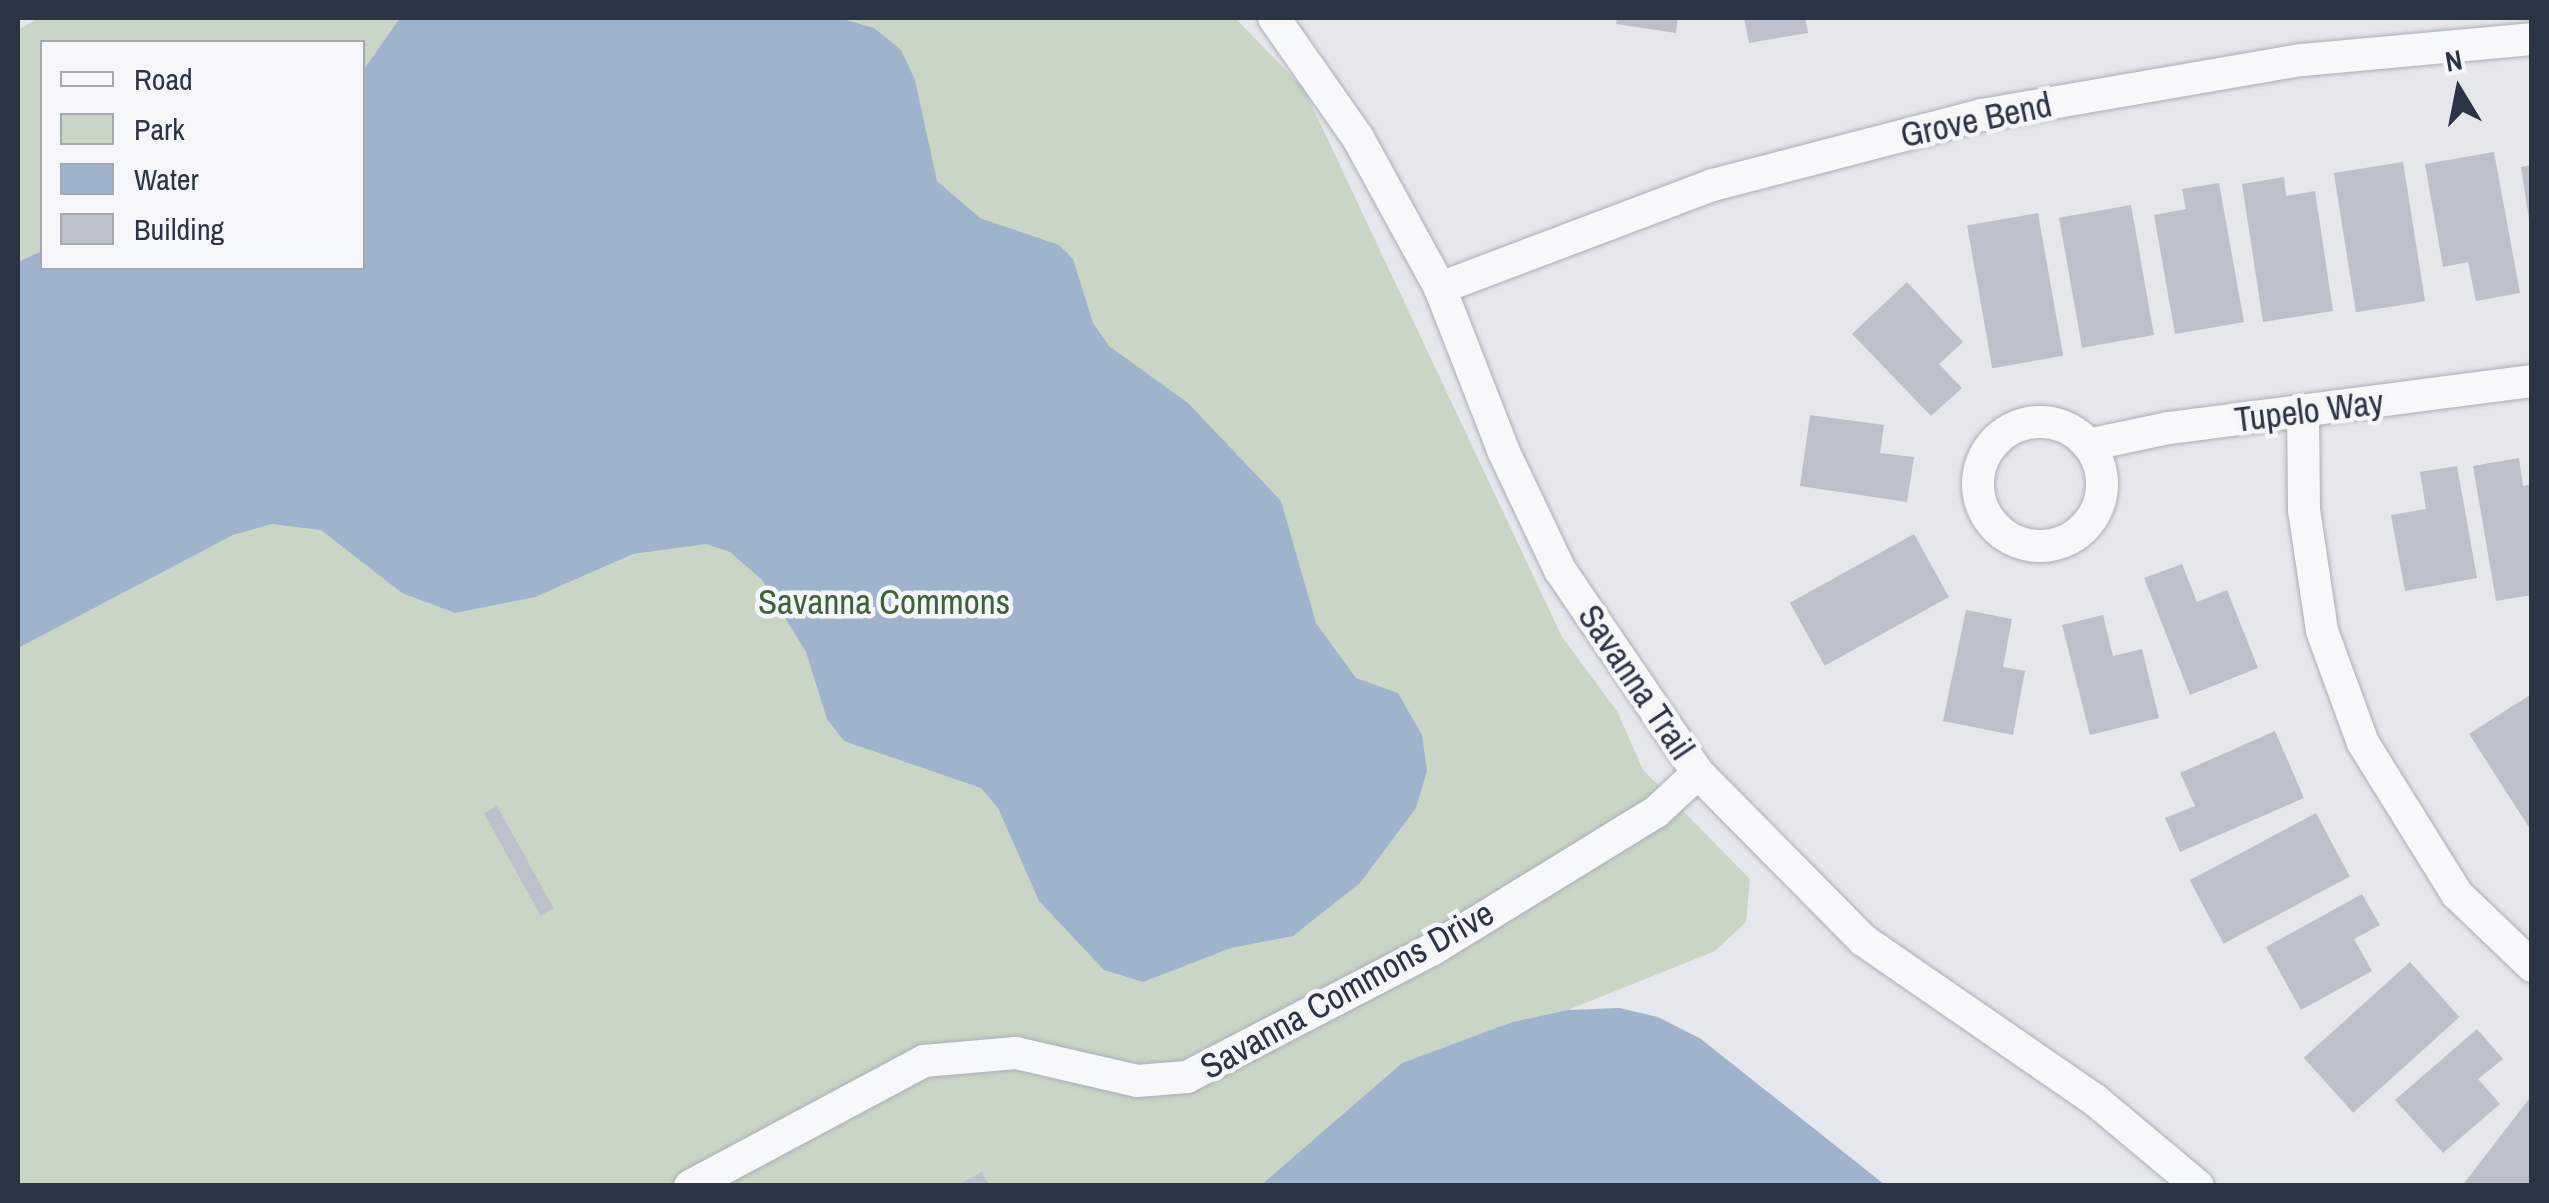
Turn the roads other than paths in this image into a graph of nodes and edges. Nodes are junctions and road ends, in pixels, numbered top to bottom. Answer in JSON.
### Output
{"nodes":[{"id":1,"x":1274,"y":18,"type":"edge"},
{"id":2,"x":2532,"y":39,"type":"edge"},
{"id":3,"x":1440,"y":288,"type":"junction"},
{"id":4,"x":2532,"y":381,"type":"edge"},
{"id":5,"x":2303,"y":413,"type":"junction"},
{"id":6,"x":2088,"y":445,"type":"dead end"},
{"id":7,"x":1698,"y":773,"type":"junction"},
{"id":8,"x":2532,"y":966,"type":"edge"},
{"id":9,"x":690,"y":1186,"type":"edge"},
{"id":10,"x":2198,"y":1186,"type":"edge"}],
"edges":[{"from":1,"to":3,"type":"street","name":"Savanna Trail"},
{"from":2,"to":3,"type":"street","name":"Grove Bend"},
{"from":3,"to":7,"type":"street","name":"Savanna Trail"},
{"from":4,"to":5,"type":"street","name":"Tupelo Way"},
{"from":5,"to":6,"type":"street","name":"Tupelo Way"},
{"from":5,"to":8,"type":"street"},
{"from":7,"to":9,"type":"street","name":"Savanna Commons Drive"},
{"from":7,"to":10,"type":"street","name":"Savanna Trail"}]}
